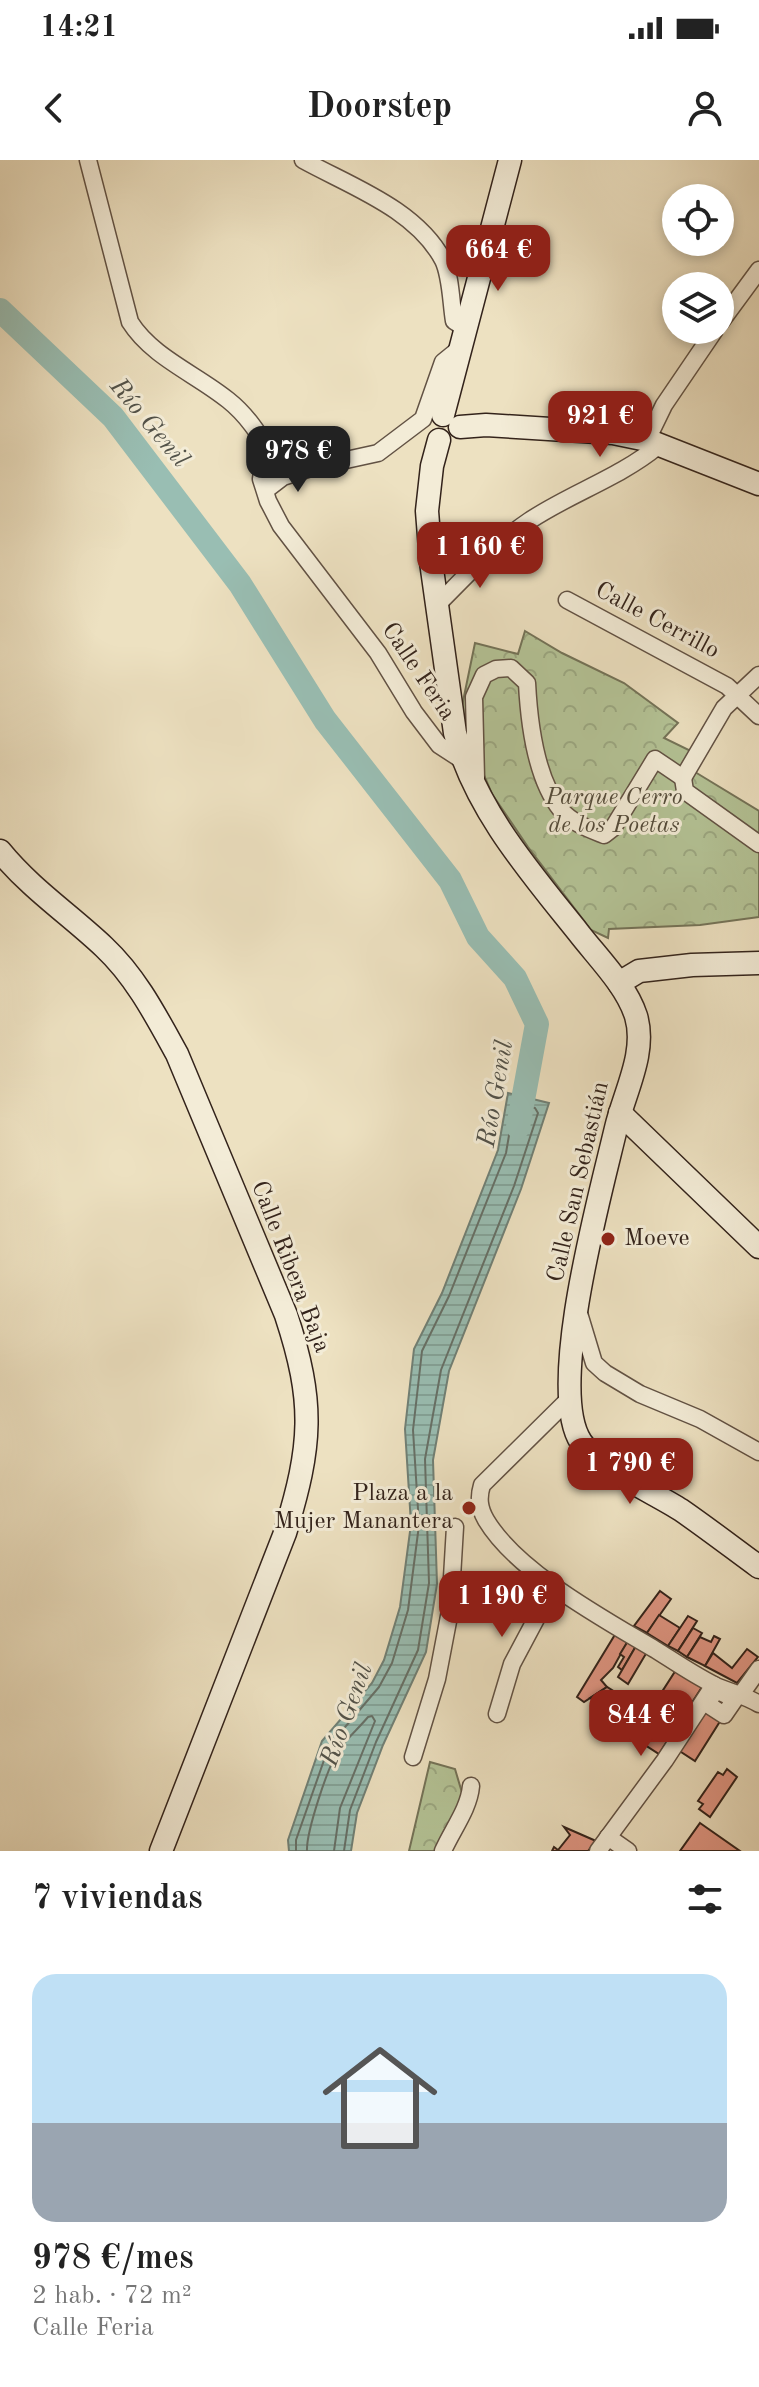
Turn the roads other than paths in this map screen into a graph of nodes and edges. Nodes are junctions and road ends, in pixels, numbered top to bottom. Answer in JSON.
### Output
{"nodes":[{"id":1,"x":88,"y":160,"type":"edge"},
{"id":2,"x":303,"y":160,"type":"edge"},
{"id":3,"x":510,"y":160,"type":"edge"},
{"id":4,"x":759,"y":270,"type":"edge"},
{"id":5,"x":734,"y":304,"type":"edge"},
{"id":6,"x":462,"y":338,"type":"junction"},
{"id":7,"x":705,"y":344,"type":"edge"},
{"id":8,"x":452,"y":421,"type":"junction"},
{"id":9,"x":652,"y":443,"type":"junction"},
{"id":10,"x":271,"y":454,"type":"junction"},
{"id":11,"x":314,"y":467,"type":"junction"},
{"id":12,"x":759,"y":484,"type":"edge"},
{"id":13,"x":266,"y":490,"type":"junction"},
{"id":14,"x":567,"y":600,"type":"dead end"},
{"id":15,"x":437,"y":605,"type":"junction"},
{"id":16,"x":759,"y":675,"type":"edge"},
{"id":17,"x":738,"y":697,"type":"junction"},
{"id":18,"x":759,"y":716,"type":"edge"},
{"id":19,"x":462,"y":760,"type":"junction"},
{"id":20,"x":683,"y":778,"type":"junction"},
{"id":21,"x":477,"y":792,"type":"junction"},
{"id":22,"x":759,"y":844,"type":"edge"},
{"id":23,"x":0,"y":851,"type":"edge"},
{"id":24,"x":759,"y":963,"type":"edge"},
{"id":25,"x":619,"y":983,"type":"junction"},
{"id":26,"x":620,"y":1113,"type":"junction"},
{"id":27,"x":759,"y":1247,"type":"edge"},
{"id":28,"x":577,"y":1305,"type":"junction"},
{"id":29,"x":569,"y":1399,"type":"junction"},
{"id":30,"x":759,"y":1452,"type":"edge"},
{"id":31,"x":455,"y":1527,"type":"dead end"},
{"id":32,"x":759,"y":1567,"type":"edge"},
{"id":33,"x":554,"y":1585,"type":"junction"},
{"id":34,"x":759,"y":1669,"type":"edge"},
{"id":35,"x":714,"y":1685,"type":"junction"},
{"id":36,"x":742,"y":1693,"type":"junction"},
{"id":37,"x":759,"y":1704,"type":"edge"},
{"id":38,"x":497,"y":1714,"type":"dead end"},
{"id":39,"x":413,"y":1757,"type":"dead end"},
{"id":40,"x":471,"y":1786,"type":"dead end"},
{"id":41,"x":603,"y":1844,"type":"edge"},
{"id":42,"x":161,"y":1851,"type":"edge"},
{"id":43,"x":443,"y":1851,"type":"edge"},
{"id":44,"x":628,"y":1851,"type":"edge"}],
"edges":[{"from":1,"to":10,"type":"street"},
{"from":2,"to":6,"type":"street"},
{"from":3,"to":6,"type":"street"},
{"from":4,"to":5,"type":"street"},
{"from":6,"to":8,"type":"street"},
{"from":6,"to":11,"type":"street"},
{"from":7,"to":9,"type":"street"},
{"from":8,"to":9,"type":"street"},
{"from":8,"to":15,"type":"street","name":"Calle San Sebastián"},
{"from":9,"to":12,"type":"street"},
{"from":9,"to":15,"type":"street"},
{"from":10,"to":11,"type":"street"},
{"from":10,"to":13,"type":"street"},
{"from":11,"to":13,"type":"street"},
{"from":13,"to":19,"type":"street","name":"Calle Feria"},
{"from":14,"to":17,"type":"street","name":"Calle Cerrillo"},
{"from":15,"to":19,"type":"street","name":"Calle San Sebastián"},
{"from":16,"to":17,"type":"street"},
{"from":17,"to":18,"type":"street","name":"Calle Cerrillo"},
{"from":17,"to":20,"type":"street"},
{"from":19,"to":21,"type":"street","name":"Calle San Sebastián"},
{"from":20,"to":21,"type":"street"},
{"from":20,"to":22,"type":"street"},
{"from":21,"to":25,"type":"street","name":"Calle San Sebastián"},
{"from":23,"to":42,"type":"street","name":"Calle Ribera Baja"},
{"from":24,"to":25,"type":"street"},
{"from":25,"to":26,"type":"street","name":"Calle San Sebastián"},
{"from":26,"to":27,"type":"street"},
{"from":26,"to":28,"type":"street","name":"Calle San Sebastián"},
{"from":28,"to":29,"type":"street","name":"Calle San Sebastián"},
{"from":28,"to":30,"type":"street"},
{"from":29,"to":32,"type":"street","name":"Calle San Sebastián"},
{"from":29,"to":33,"type":"street"},
{"from":31,"to":39,"type":"street"},
{"from":33,"to":35,"type":"street"},
{"from":33,"to":38,"type":"street"},
{"from":34,"to":36,"type":"street"},
{"from":35,"to":36,"type":"street"},
{"from":35,"to":41,"type":"street"},
{"from":36,"to":37,"type":"street"},
{"from":40,"to":43,"type":"street"},
{"from":41,"to":44,"type":"street"}]}
